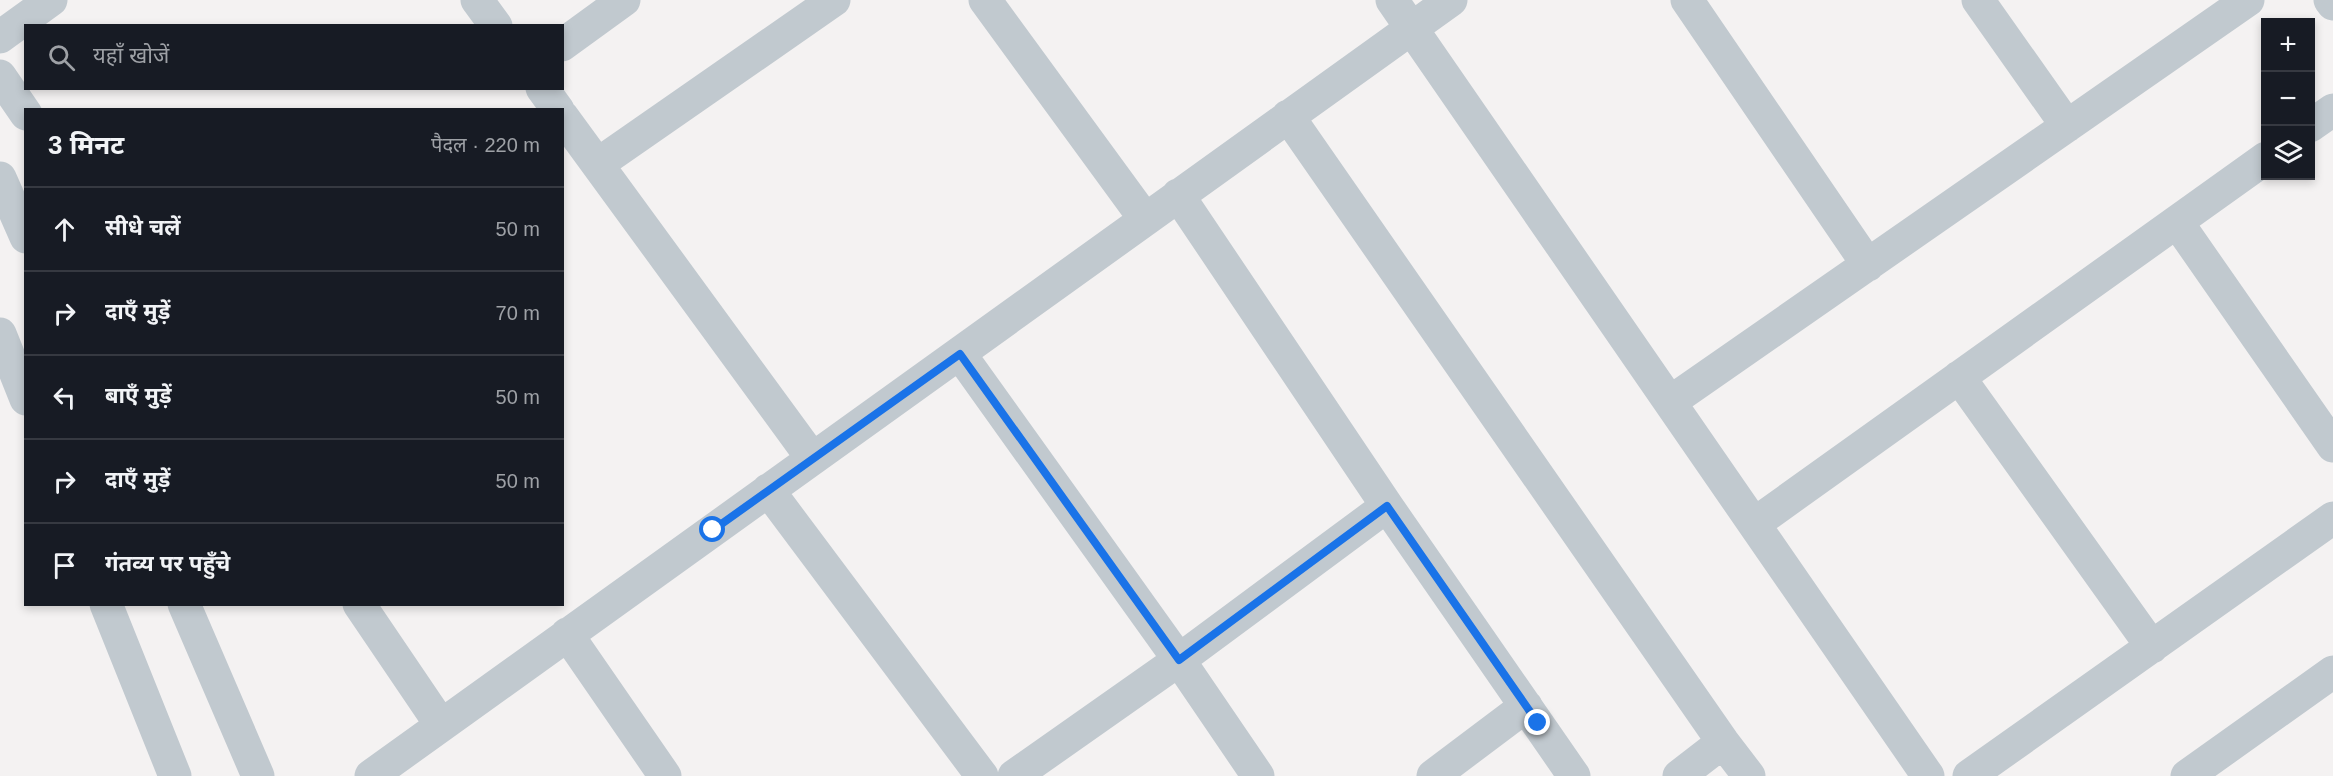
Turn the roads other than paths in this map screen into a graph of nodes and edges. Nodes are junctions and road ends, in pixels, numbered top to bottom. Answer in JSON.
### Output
{"nodes":[{"id":1,"x":51,"y":0,"type":"edge"},
{"id":2,"x":477,"y":0,"type":"edge"},
{"id":3,"x":624,"y":0,"type":"edge"},
{"id":4,"x":834,"y":0,"type":"edge"},
{"id":5,"x":985,"y":0,"type":"edge"},
{"id":6,"x":1392,"y":0,"type":"edge"},
{"id":7,"x":1451,"y":0,"type":"edge"},
{"id":8,"x":1687,"y":0,"type":"edge"},
{"id":9,"x":1978,"y":0,"type":"edge"},
{"id":10,"x":2248,"y":0,"type":"edge"},
{"id":11,"x":2330,"y":0,"type":"edge"},
{"id":12,"x":2333,"y":4,"type":"edge"},
{"id":13,"x":495,"y":24,"type":"edge"},
{"id":14,"x":1411,"y":27,"type":"junction"},
{"id":15,"x":0,"y":37,"type":"edge"},
{"id":16,"x":564,"y":44,"type":"edge"},
{"id":17,"x":0,"y":76,"type":"edge"},
{"id":18,"x":543,"y":90,"type":"edge"},
{"id":19,"x":557,"y":108,"type":"edge"},
{"id":20,"x":2333,"y":110,"type":"edge"},
{"id":21,"x":24,"y":111,"type":"edge"},
{"id":22,"x":1288,"y":116,"type":"junction"},
{"id":23,"x":564,"y":119,"type":"edge"},
{"id":24,"x":2315,"y":123,"type":"edge"},
{"id":25,"x":2067,"y":126,"type":"junction"},
{"id":26,"x":2261,"y":161,"type":"edge"},
{"id":27,"x":598,"y":164,"type":"junction"},
{"id":28,"x":0,"y":178,"type":"edge"},
{"id":29,"x":1178,"y":195,"type":"junction"},
{"id":30,"x":1145,"y":219,"type":"junction"},
{"id":31,"x":2176,"y":222,"type":"junction"},
{"id":32,"x":24,"y":232,"type":"edge"},
{"id":33,"x":1868,"y":265,"type":"junction"},
{"id":34,"x":0,"y":334,"type":"edge"},
{"id":35,"x":960,"y":354,"type":"junction"},
{"id":36,"x":1959,"y":377,"type":"junction"},
{"id":37,"x":24,"y":394,"type":"edge"},
{"id":38,"x":1670,"y":402,"type":"junction"},
{"id":39,"x":2333,"y":446,"type":"edge"},
{"id":40,"x":812,"y":458,"type":"junction"},
{"id":41,"x":768,"y":490,"type":"junction"},
{"id":42,"x":1387,"y":506,"type":"junction"},
{"id":43,"x":2333,"y":518,"type":"edge"},
{"id":44,"x":1754,"y":524,"type":"junction"},
{"id":45,"x":107,"y":606,"type":"edge"},
{"id":46,"x":185,"y":606,"type":"edge"},
{"id":47,"x":360,"y":606,"type":"edge"},
{"id":48,"x":567,"y":634,"type":"junction"},
{"id":49,"x":2152,"y":647,"type":"junction"},
{"id":50,"x":1179,"y":660,"type":"junction"},
{"id":51,"x":2333,"y":672,"type":"edge"},
{"id":52,"x":1526,"y":705,"type":"junction"},
{"id":53,"x":441,"y":725,"type":"junction"},
{"id":54,"x":1723,"y":742,"type":"junction"},
{"id":55,"x":373,"y":775,"type":"edge"},
{"id":56,"x":176,"y":776,"type":"edge"},
{"id":57,"x":258,"y":776,"type":"edge"},
{"id":58,"x":665,"y":776,"type":"edge"},
{"id":59,"x":982,"y":776,"type":"edge"},
{"id":60,"x":1014,"y":776,"type":"edge"},
{"id":61,"x":1258,"y":776,"type":"edge"},
{"id":62,"x":1433,"y":776,"type":"edge"},
{"id":63,"x":1574,"y":776,"type":"edge"},
{"id":64,"x":1679,"y":776,"type":"edge"},
{"id":65,"x":1749,"y":776,"type":"edge"},
{"id":66,"x":1929,"y":776,"type":"edge"},
{"id":67,"x":1969,"y":776,"type":"edge"},
{"id":68,"x":2187,"y":776,"type":"edge"}],
"edges":[{"from":1,"to":15,"type":"street"},
{"from":2,"to":13,"type":"street"},
{"from":3,"to":16,"type":"street"},
{"from":4,"to":27,"type":"street"},
{"from":5,"to":30,"type":"street"},
{"from":6,"to":14,"type":"street"},
{"from":7,"to":14,"type":"street"},
{"from":8,"to":33,"type":"street"},
{"from":9,"to":25,"type":"street"},
{"from":10,"to":25,"type":"street"},
{"from":11,"to":12,"type":"street"},
{"from":14,"to":22,"type":"street"},
{"from":14,"to":38,"type":"street"},
{"from":17,"to":21,"type":"street"},
{"from":18,"to":19,"type":"street"},
{"from":20,"to":24,"type":"street"},
{"from":22,"to":29,"type":"street"},
{"from":22,"to":54,"type":"street"},
{"from":23,"to":27,"type":"street"},
{"from":25,"to":33,"type":"street"},
{"from":26,"to":31,"type":"street"},
{"from":27,"to":40,"type":"street"},
{"from":28,"to":32,"type":"street"},
{"from":29,"to":30,"type":"street"},
{"from":29,"to":42,"type":"street"},
{"from":30,"to":35,"type":"street"},
{"from":31,"to":36,"type":"street"},
{"from":31,"to":39,"type":"street"},
{"from":33,"to":38,"type":"street"},
{"from":34,"to":37,"type":"street"},
{"from":35,"to":40,"type":"street"},
{"from":35,"to":50,"type":"street"},
{"from":36,"to":44,"type":"street"},
{"from":36,"to":49,"type":"street"},
{"from":38,"to":44,"type":"street"},
{"from":40,"to":41,"type":"street"},
{"from":41,"to":48,"type":"street"},
{"from":41,"to":59,"type":"street"},
{"from":42,"to":50,"type":"street"},
{"from":42,"to":52,"type":"street"},
{"from":43,"to":49,"type":"street"},
{"from":44,"to":66,"type":"street"},
{"from":45,"to":56,"type":"street"},
{"from":46,"to":57,"type":"street"},
{"from":47,"to":53,"type":"street"},
{"from":48,"to":53,"type":"street"},
{"from":48,"to":58,"type":"street"},
{"from":49,"to":67,"type":"street"},
{"from":50,"to":60,"type":"street"},
{"from":50,"to":61,"type":"street"},
{"from":51,"to":68,"type":"street"},
{"from":52,"to":62,"type":"street"},
{"from":52,"to":63,"type":"street"},
{"from":53,"to":55,"type":"street"},
{"from":54,"to":64,"type":"street"},
{"from":54,"to":65,"type":"street"}]}
